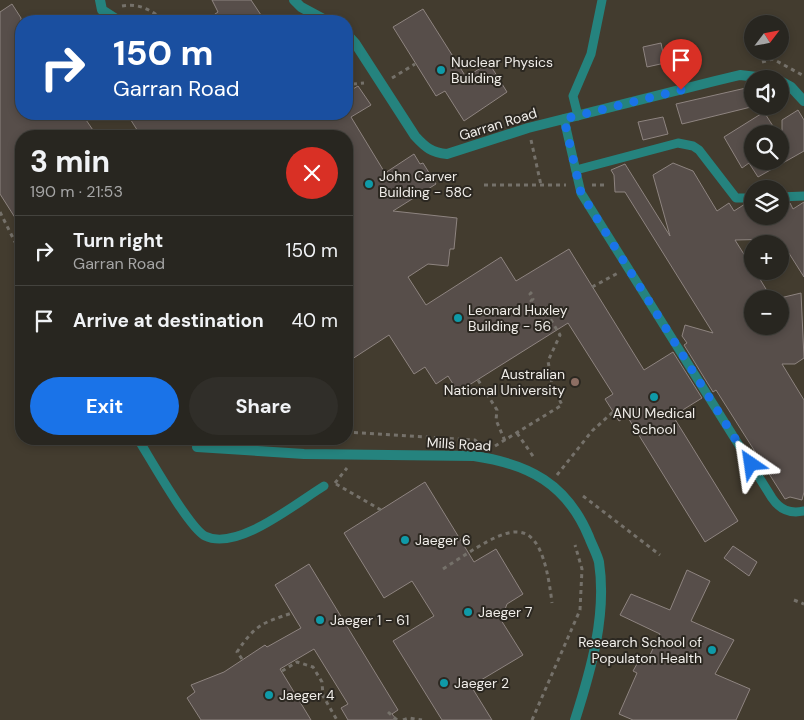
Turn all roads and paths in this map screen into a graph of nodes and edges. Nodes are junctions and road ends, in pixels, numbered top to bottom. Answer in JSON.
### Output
{"nodes":[{"id":1,"x":294,"y":0,"type":"edge"},
{"id":2,"x":602,"y":0,"type":"edge"},
{"id":3,"x":101,"y":5,"type":"edge"},
{"id":4,"x":111,"y":15,"type":"edge"},
{"id":5,"x":158,"y":15,"type":"edge"},
{"id":6,"x":316,"y":15,"type":"edge"},
{"id":7,"x":353,"y":41,"type":"edge"},
{"id":8,"x":744,"y":75,"type":"edge"},
{"id":9,"x":789,"y":86,"type":"edge"},
{"id":10,"x":804,"y":100,"type":"edge"},
{"id":11,"x":578,"y":116,"type":"junction"},
{"id":12,"x":564,"y":119,"type":"junction"},
{"id":13,"x":576,"y":170,"type":"junction"},
{"id":14,"x":484,"y":184,"type":"dead end"},
{"id":15,"x":579,"y":185,"type":"junction"},
{"id":16,"x":607,"y":185,"type":"dead end"},
{"id":17,"x":804,"y":196,"type":"edge"},
{"id":18,"x":789,"y":197,"type":"edge"},
{"id":19,"x":744,"y":198,"type":"edge"},
{"id":20,"x":0,"y":212,"type":"edge"},
{"id":21,"x":15,"y":242,"type":"edge"},
{"id":22,"x":621,"y":271,"type":"dead end"},
{"id":23,"x":592,"y":287,"type":"dead end"},
{"id":24,"x":533,"y":291,"type":"dead end"},
{"id":25,"x":478,"y":380,"type":"dead end"},
{"id":26,"x":613,"y":412,"type":"dead end"},
{"id":27,"x":353,"y":432,"type":"edge"},
{"id":28,"x":517,"y":433,"type":"junction"},
{"id":29,"x":505,"y":441,"type":"junction"},
{"id":30,"x":142,"y":445,"type":"edge"},
{"id":31,"x":484,"y":446,"type":"dead end"},
{"id":32,"x":492,"y":446,"type":"dead end"},
{"id":33,"x":197,"y":447,"type":"dead end"},
{"id":34,"x":537,"y":461,"type":"dead end"},
{"id":35,"x":557,"y":476,"type":"dead end"},
{"id":36,"x":326,"y":483,"type":"joint"},
{"id":37,"x":578,"y":492,"type":"dead end"},
{"id":38,"x":381,"y":510,"type":"dead end"},
{"id":39,"x":804,"y":511,"type":"edge"},
{"id":40,"x":575,"y":544,"type":"dead end"},
{"id":41,"x":660,"y":555,"type":"dead end"},
{"id":42,"x":442,"y":569,"type":"dead end"},
{"id":43,"x":794,"y":600,"type":"dead end"},
{"id":44,"x":552,"y":603,"type":"dead end"},
{"id":45,"x":804,"y":604,"type":"edge"},
{"id":46,"x":292,"y":613,"type":"dead end"},
{"id":47,"x":242,"y":659,"type":"dead end"},
{"id":48,"x":282,"y":672,"type":"dead end"},
{"id":49,"x":388,"y":712,"type":"dead end"},
{"id":50,"x":337,"y":720,"type":"edge"},
{"id":51,"x":397,"y":720,"type":"edge"},
{"id":52,"x":403,"y":720,"type":"edge"},
{"id":53,"x":422,"y":720,"type":"edge"},
{"id":54,"x":532,"y":720,"type":"edge"},
{"id":55,"x":575,"y":720,"type":"edge"}],
"edges":[{"from":1,"to":6,"type":"street"},
{"from":2,"to":11,"type":"lane"},
{"from":3,"to":4,"type":"street"},
{"from":3,"to":5,"type":"path"},
{"from":7,"to":12,"type":"street","name":"Garran Road"},
{"from":8,"to":11,"type":"street","name":"Garran Road"},
{"from":9,"to":10,"type":"street"},
{"from":11,"to":12,"type":"street","name":"Garran Road"},
{"from":12,"to":13,"type":"lane"},
{"from":13,"to":15,"type":"lane"},
{"from":13,"to":19,"type":"lane"},
{"from":14,"to":15,"type":"path"},
{"from":15,"to":16,"type":"path"},
{"from":15,"to":39,"type":"lane"},
{"from":17,"to":18,"type":"lane"},
{"from":20,"to":21,"type":"path"},
{"from":22,"to":23,"type":"path"},
{"from":24,"to":28,"type":"path"},
{"from":25,"to":29,"type":"path"},
{"from":26,"to":35,"type":"path"},
{"from":27,"to":31,"type":"path"},
{"from":28,"to":29,"type":"path"},
{"from":28,"to":34,"type":"path"},
{"from":29,"to":32,"type":"path"},
{"from":30,"to":36,"type":"lane"},
{"from":33,"to":55,"type":"street","name":"Mills Road"},
{"from":36,"to":38,"type":"path"},
{"from":37,"to":41,"type":"path"},
{"from":40,"to":54,"type":"path"},
{"from":42,"to":44,"type":"path"},
{"from":43,"to":45,"type":"path"},
{"from":46,"to":47,"type":"path"},
{"from":48,"to":50,"type":"path"},
{"from":49,"to":51,"type":"path"},
{"from":52,"to":53,"type":"path"}]}
